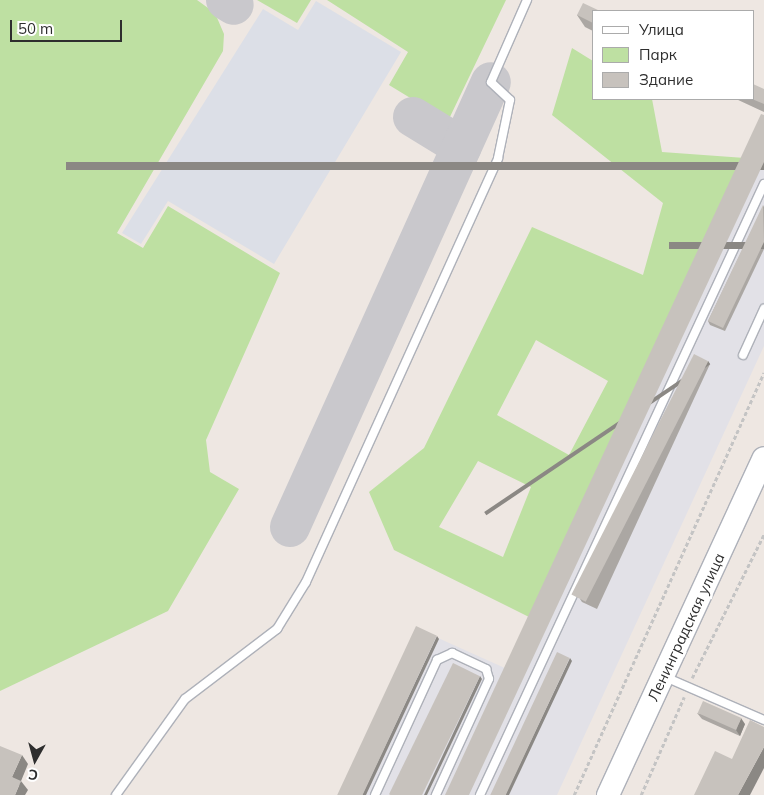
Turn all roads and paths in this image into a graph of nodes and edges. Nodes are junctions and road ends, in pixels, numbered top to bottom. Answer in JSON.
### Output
{"nodes":[{"id":1,"x":528,"y":0,"type":"edge"},
{"id":2,"x":764,"y":184,"type":"edge"},
{"id":3,"x":764,"y":309,"type":"edge"},
{"id":4,"x":743,"y":355,"type":"dead end"},
{"id":5,"x":764,"y":374,"type":"edge"},
{"id":6,"x":764,"y":458,"type":"edge"},
{"id":7,"x":764,"y":534,"type":"edge"},
{"id":8,"x":663,"y":676,"type":"junction"},
{"id":9,"x":688,"y":687,"type":"junction"},
{"id":10,"x":764,"y":720,"type":"edge"},
{"id":11,"x":116,"y":795,"type":"edge"},
{"id":12,"x":375,"y":795,"type":"edge"},
{"id":13,"x":436,"y":795,"type":"edge"},
{"id":14,"x":480,"y":795,"type":"edge"},
{"id":15,"x":574,"y":795,"type":"edge"},
{"id":16,"x":608,"y":795,"type":"edge"},
{"id":17,"x":641,"y":795,"type":"edge"}],
"edges":[{"from":1,"to":11,"type":"lane"},
{"from":2,"to":14,"type":"lane"},
{"from":3,"to":4,"type":"lane"},
{"from":5,"to":15,"type":"path"},
{"from":6,"to":8,"type":"main road","name":"Ленинградская улица"},
{"from":7,"to":9,"type":"path"},
{"from":8,"to":9,"type":"lane"},
{"from":8,"to":16,"type":"main road","name":"Ленинградская улица"},
{"from":9,"to":10,"type":"lane"},
{"from":9,"to":17,"type":"path"},
{"from":12,"to":13,"type":"lane"}]}
